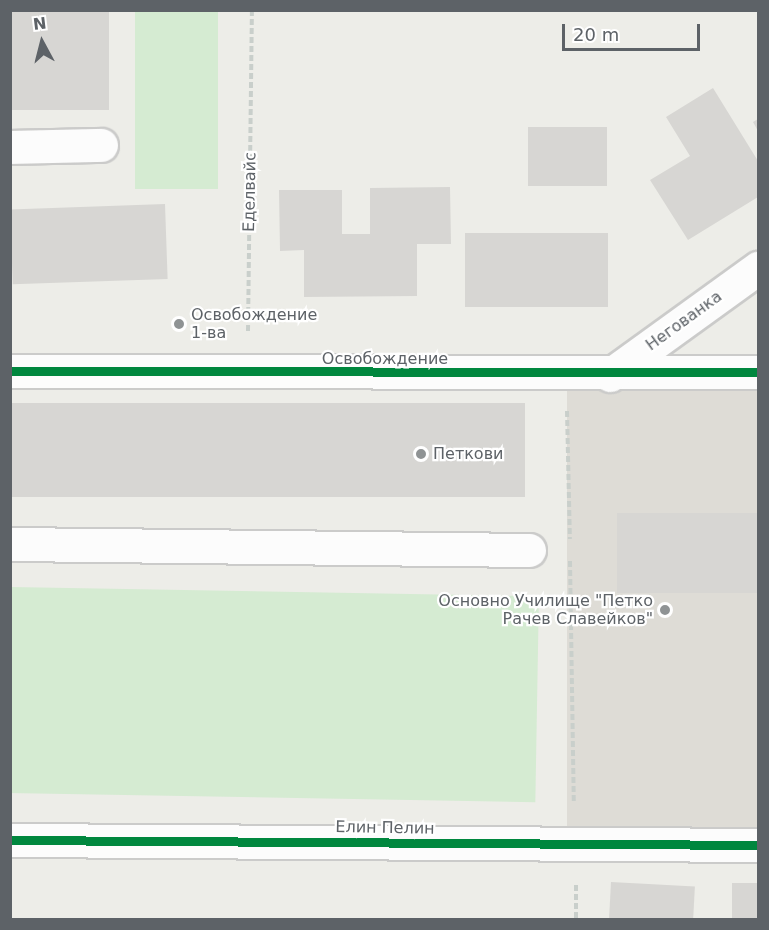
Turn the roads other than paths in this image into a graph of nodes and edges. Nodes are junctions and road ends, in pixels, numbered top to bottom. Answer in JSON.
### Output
{"nodes":[{"id":1,"x":101,"y":145,"type":"dead end"},
{"id":2,"x":10,"y":147,"type":"edge"},
{"id":3,"x":759,"y":268,"type":"edge"},
{"id":4,"x":10,"y":371,"type":"edge"},
{"id":5,"x":759,"y":372,"type":"edge"},
{"id":6,"x":610,"y":375,"type":"junction"},
{"id":7,"x":10,"y":544,"type":"edge"},
{"id":8,"x":529,"y":550,"type":"dead end"},
{"id":9,"x":10,"y":840,"type":"edge"},
{"id":10,"x":759,"y":846,"type":"edge"}],
"edges":[{"from":1,"to":2,"type":"street"},
{"from":3,"to":6,"type":"street","name":"Негованка"},
{"from":4,"to":6,"type":"street","name":"Освобождение"},
{"from":5,"to":6,"type":"street","name":"Освобождение"},
{"from":7,"to":8,"type":"street"},
{"from":9,"to":10,"type":"street","name":"Елин Пелин"}]}
